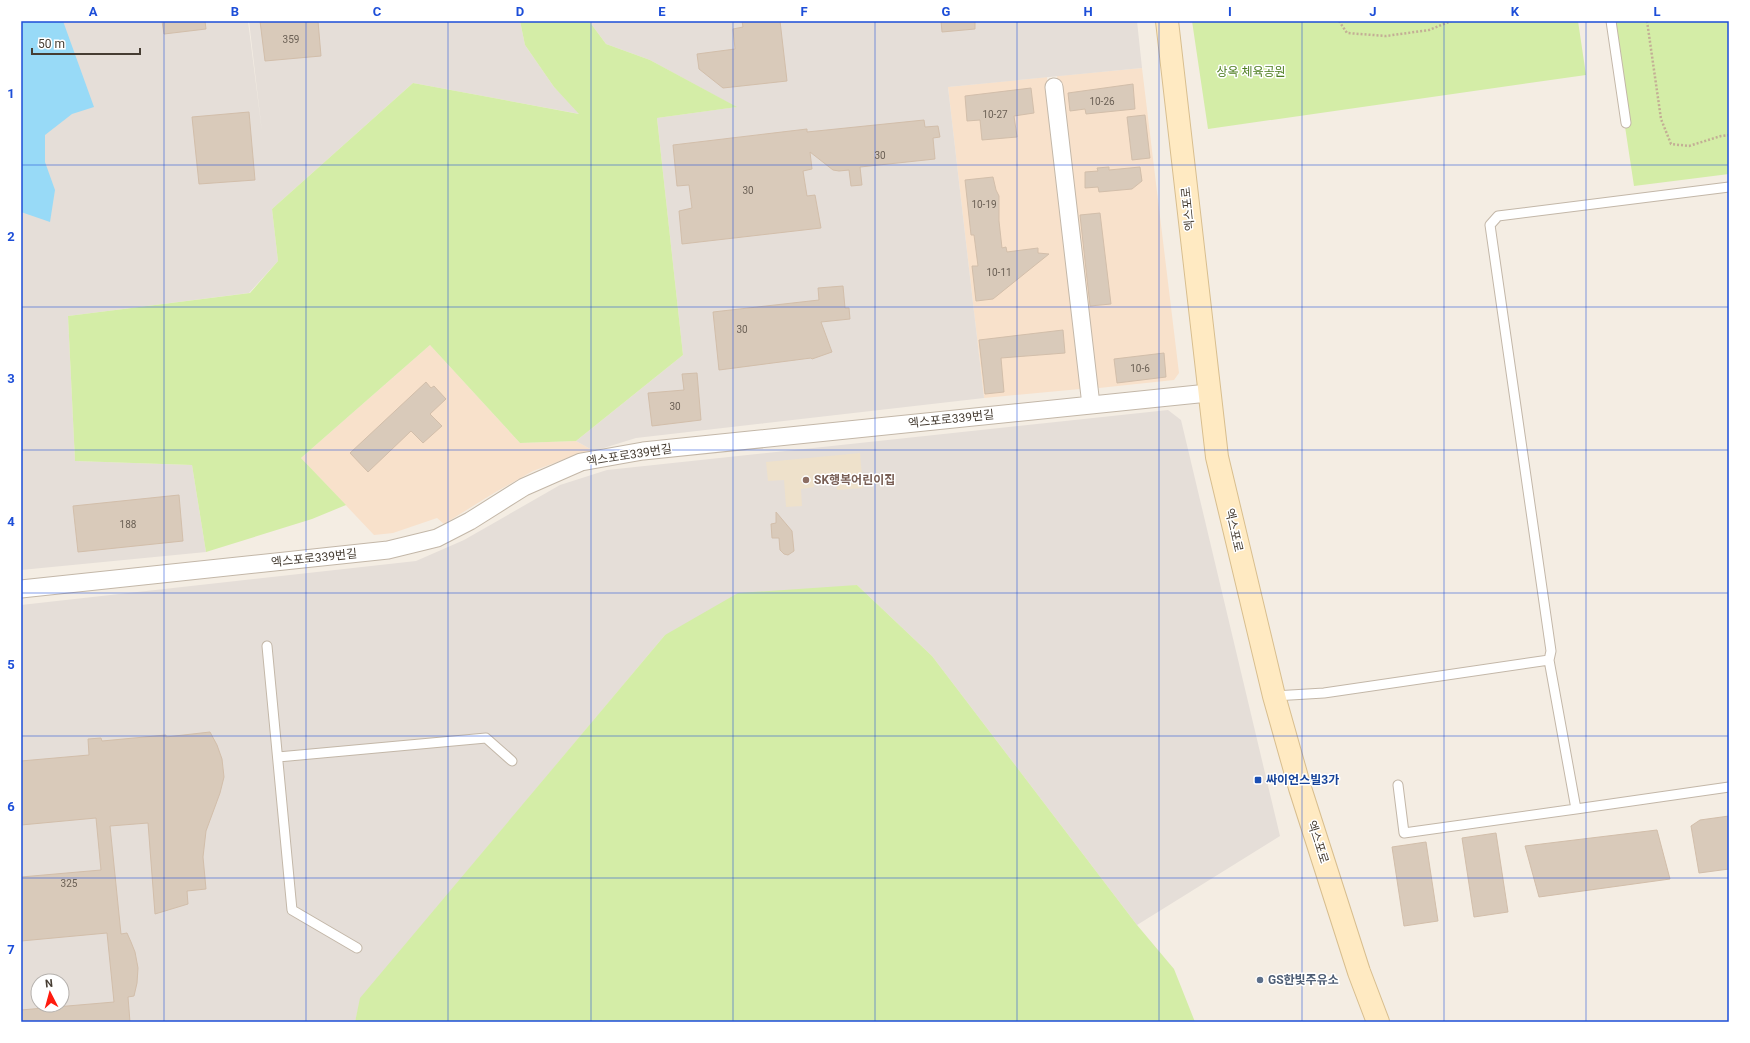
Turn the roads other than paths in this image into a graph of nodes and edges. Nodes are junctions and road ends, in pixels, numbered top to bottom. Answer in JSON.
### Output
{"nodes":[{"id":1,"x":1167,"y":21,"type":"edge"},
{"id":2,"x":1610,"y":21,"type":"edge"},
{"id":3,"x":1054,"y":86,"type":"dead end"},
{"id":4,"x":1626,"y":123,"type":"dead end"},
{"id":5,"x":1729,"y":187,"type":"edge"},
{"id":6,"x":1208,"y":393,"type":"junction"},
{"id":7,"x":1091,"y":405,"type":"junction"},
{"id":8,"x":21,"y":589,"type":"edge"},
{"id":9,"x":267,"y":646,"type":"dead end"},
{"id":10,"x":1549,"y":660,"type":"junction"},
{"id":11,"x":1274,"y":696,"type":"junction"},
{"id":12,"x":278,"y":757,"type":"junction"},
{"id":13,"x":512,"y":761,"type":"dead end"},
{"id":14,"x":1398,"y":785,"type":"dead end"},
{"id":15,"x":1729,"y":788,"type":"edge"},
{"id":16,"x":1576,"y":809,"type":"junction"},
{"id":17,"x":357,"y":948,"type":"dead end"},
{"id":18,"x":1378,"y":1022,"type":"edge"}],
"edges":[{"from":1,"to":6,"type":"main road","name":"엑스포로"},
{"from":2,"to":4,"type":"lane"},
{"from":3,"to":7,"type":"street"},
{"from":5,"to":10,"type":"lane"},
{"from":6,"to":7,"type":"street","name":"엑스포로339번길"},
{"from":6,"to":11,"type":"main road","name":"엑스포로"},
{"from":7,"to":8,"type":"street","name":"엑스포로339번길"},
{"from":9,"to":12,"type":"lane"},
{"from":10,"to":11,"type":"lane"},
{"from":10,"to":16,"type":"lane"},
{"from":11,"to":18,"type":"main road","name":"엑스포로"},
{"from":12,"to":13,"type":"lane"},
{"from":12,"to":17,"type":"lane"},
{"from":14,"to":16,"type":"lane"},
{"from":15,"to":16,"type":"lane"}]}
